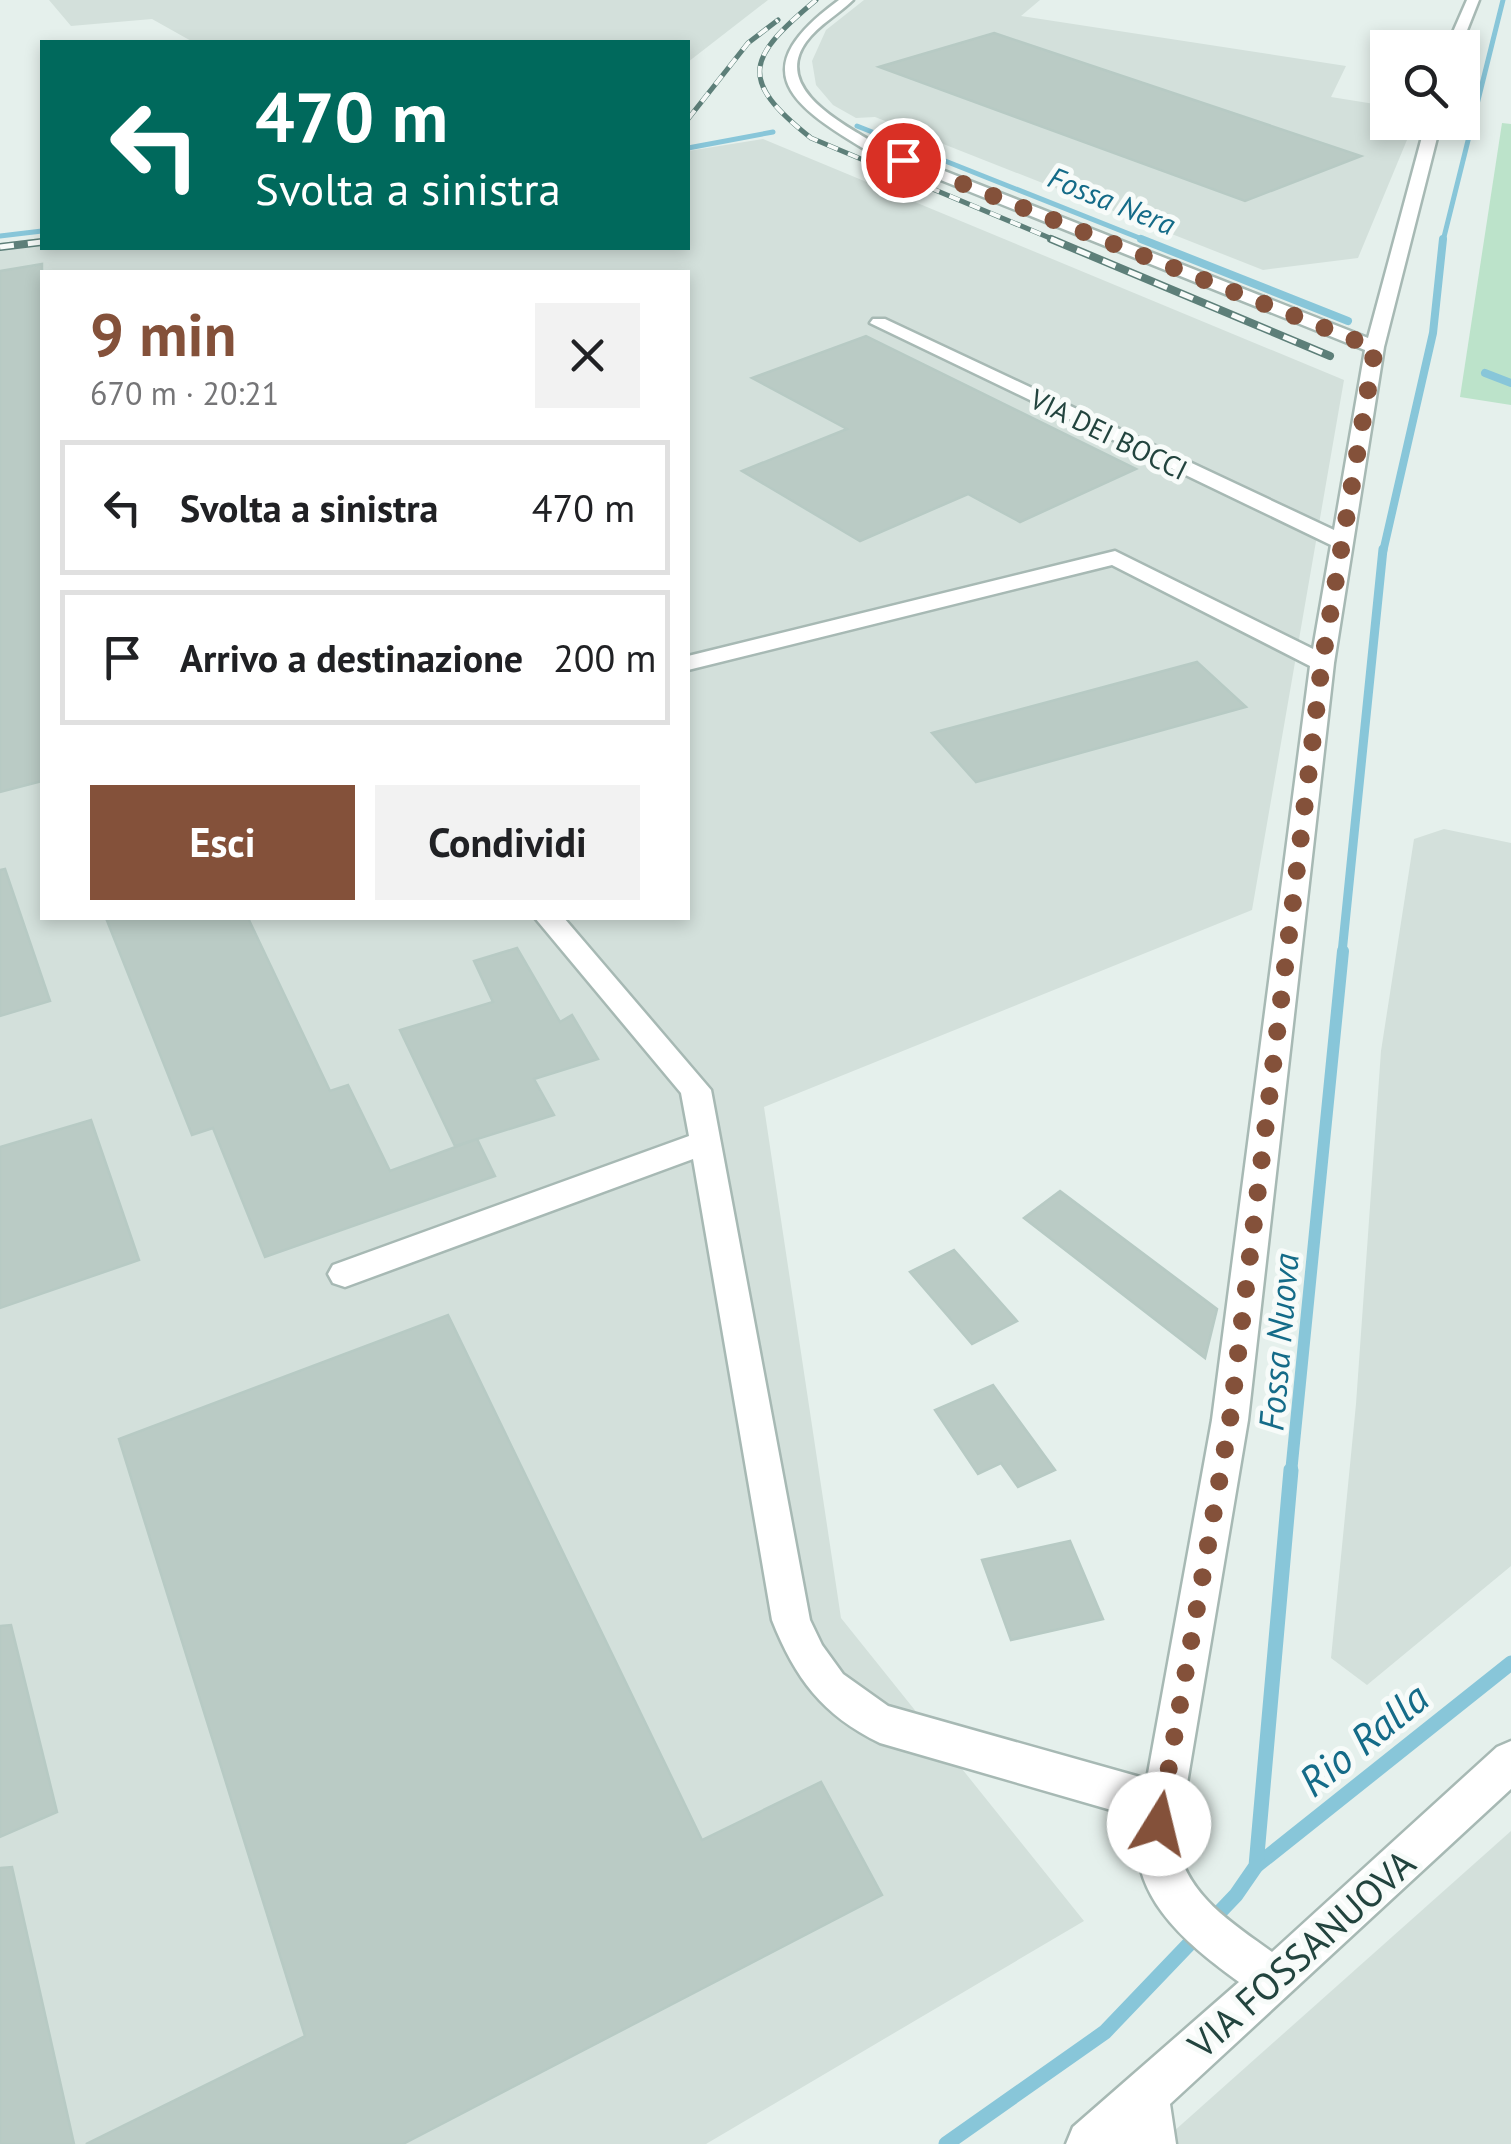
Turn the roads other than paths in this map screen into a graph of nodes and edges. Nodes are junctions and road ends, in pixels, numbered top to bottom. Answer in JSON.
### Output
{"nodes":[{"id":1,"x":847,"y":0,"type":"edge"},
{"id":2,"x":1473,"y":0,"type":"edge"},
{"id":3,"x":1460,"y":30,"type":"edge"},
{"id":4,"x":1429,"y":140,"type":"edge"},
{"id":5,"x":879,"y":324,"type":"dead end"},
{"id":6,"x":1375,"y":348,"type":"junction"},
{"id":7,"x":1341,"y":542,"type":"junction"},
{"id":8,"x":690,"y":663,"type":"edge"},
{"id":9,"x":1322,"y":663,"type":"junction"},
{"id":10,"x":551,"y":920,"type":"edge"},
{"id":11,"x":705,"y":1142,"type":"junction"},
{"id":12,"x":345,"y":1274,"type":"dead end"},
{"id":13,"x":1511,"y":1760,"type":"edge"},
{"id":14,"x":1162,"y":1804,"type":"junction"},
{"id":15,"x":1274,"y":1981,"type":"junction"},
{"id":16,"x":1146,"y":2094,"type":"junction"},
{"id":17,"x":1090,"y":2144,"type":"edge"},
{"id":18,"x":1152,"y":2144,"type":"edge"}],
"edges":[{"from":1,"to":6,"type":"street"},
{"from":2,"to":3,"type":"street"},
{"from":4,"to":6,"type":"street"},
{"from":5,"to":7,"type":"street","name":"VIA DEI BOCCI"},
{"from":6,"to":7,"type":"street"},
{"from":7,"to":9,"type":"street"},
{"from":8,"to":9,"type":"street"},
{"from":9,"to":14,"type":"street"},
{"from":10,"to":11,"type":"street"},
{"from":11,"to":12,"type":"street"},
{"from":11,"to":14,"type":"street"},
{"from":13,"to":15,"type":"street","name":"VIA FOSSANUOVA"},
{"from":14,"to":15,"type":"street"},
{"from":15,"to":16,"type":"street","name":"VIA FOSSANUOVA"},
{"from":16,"to":17,"type":"street","name":"VIA FOSSANUOVA"},
{"from":16,"to":18,"type":"street"}]}
